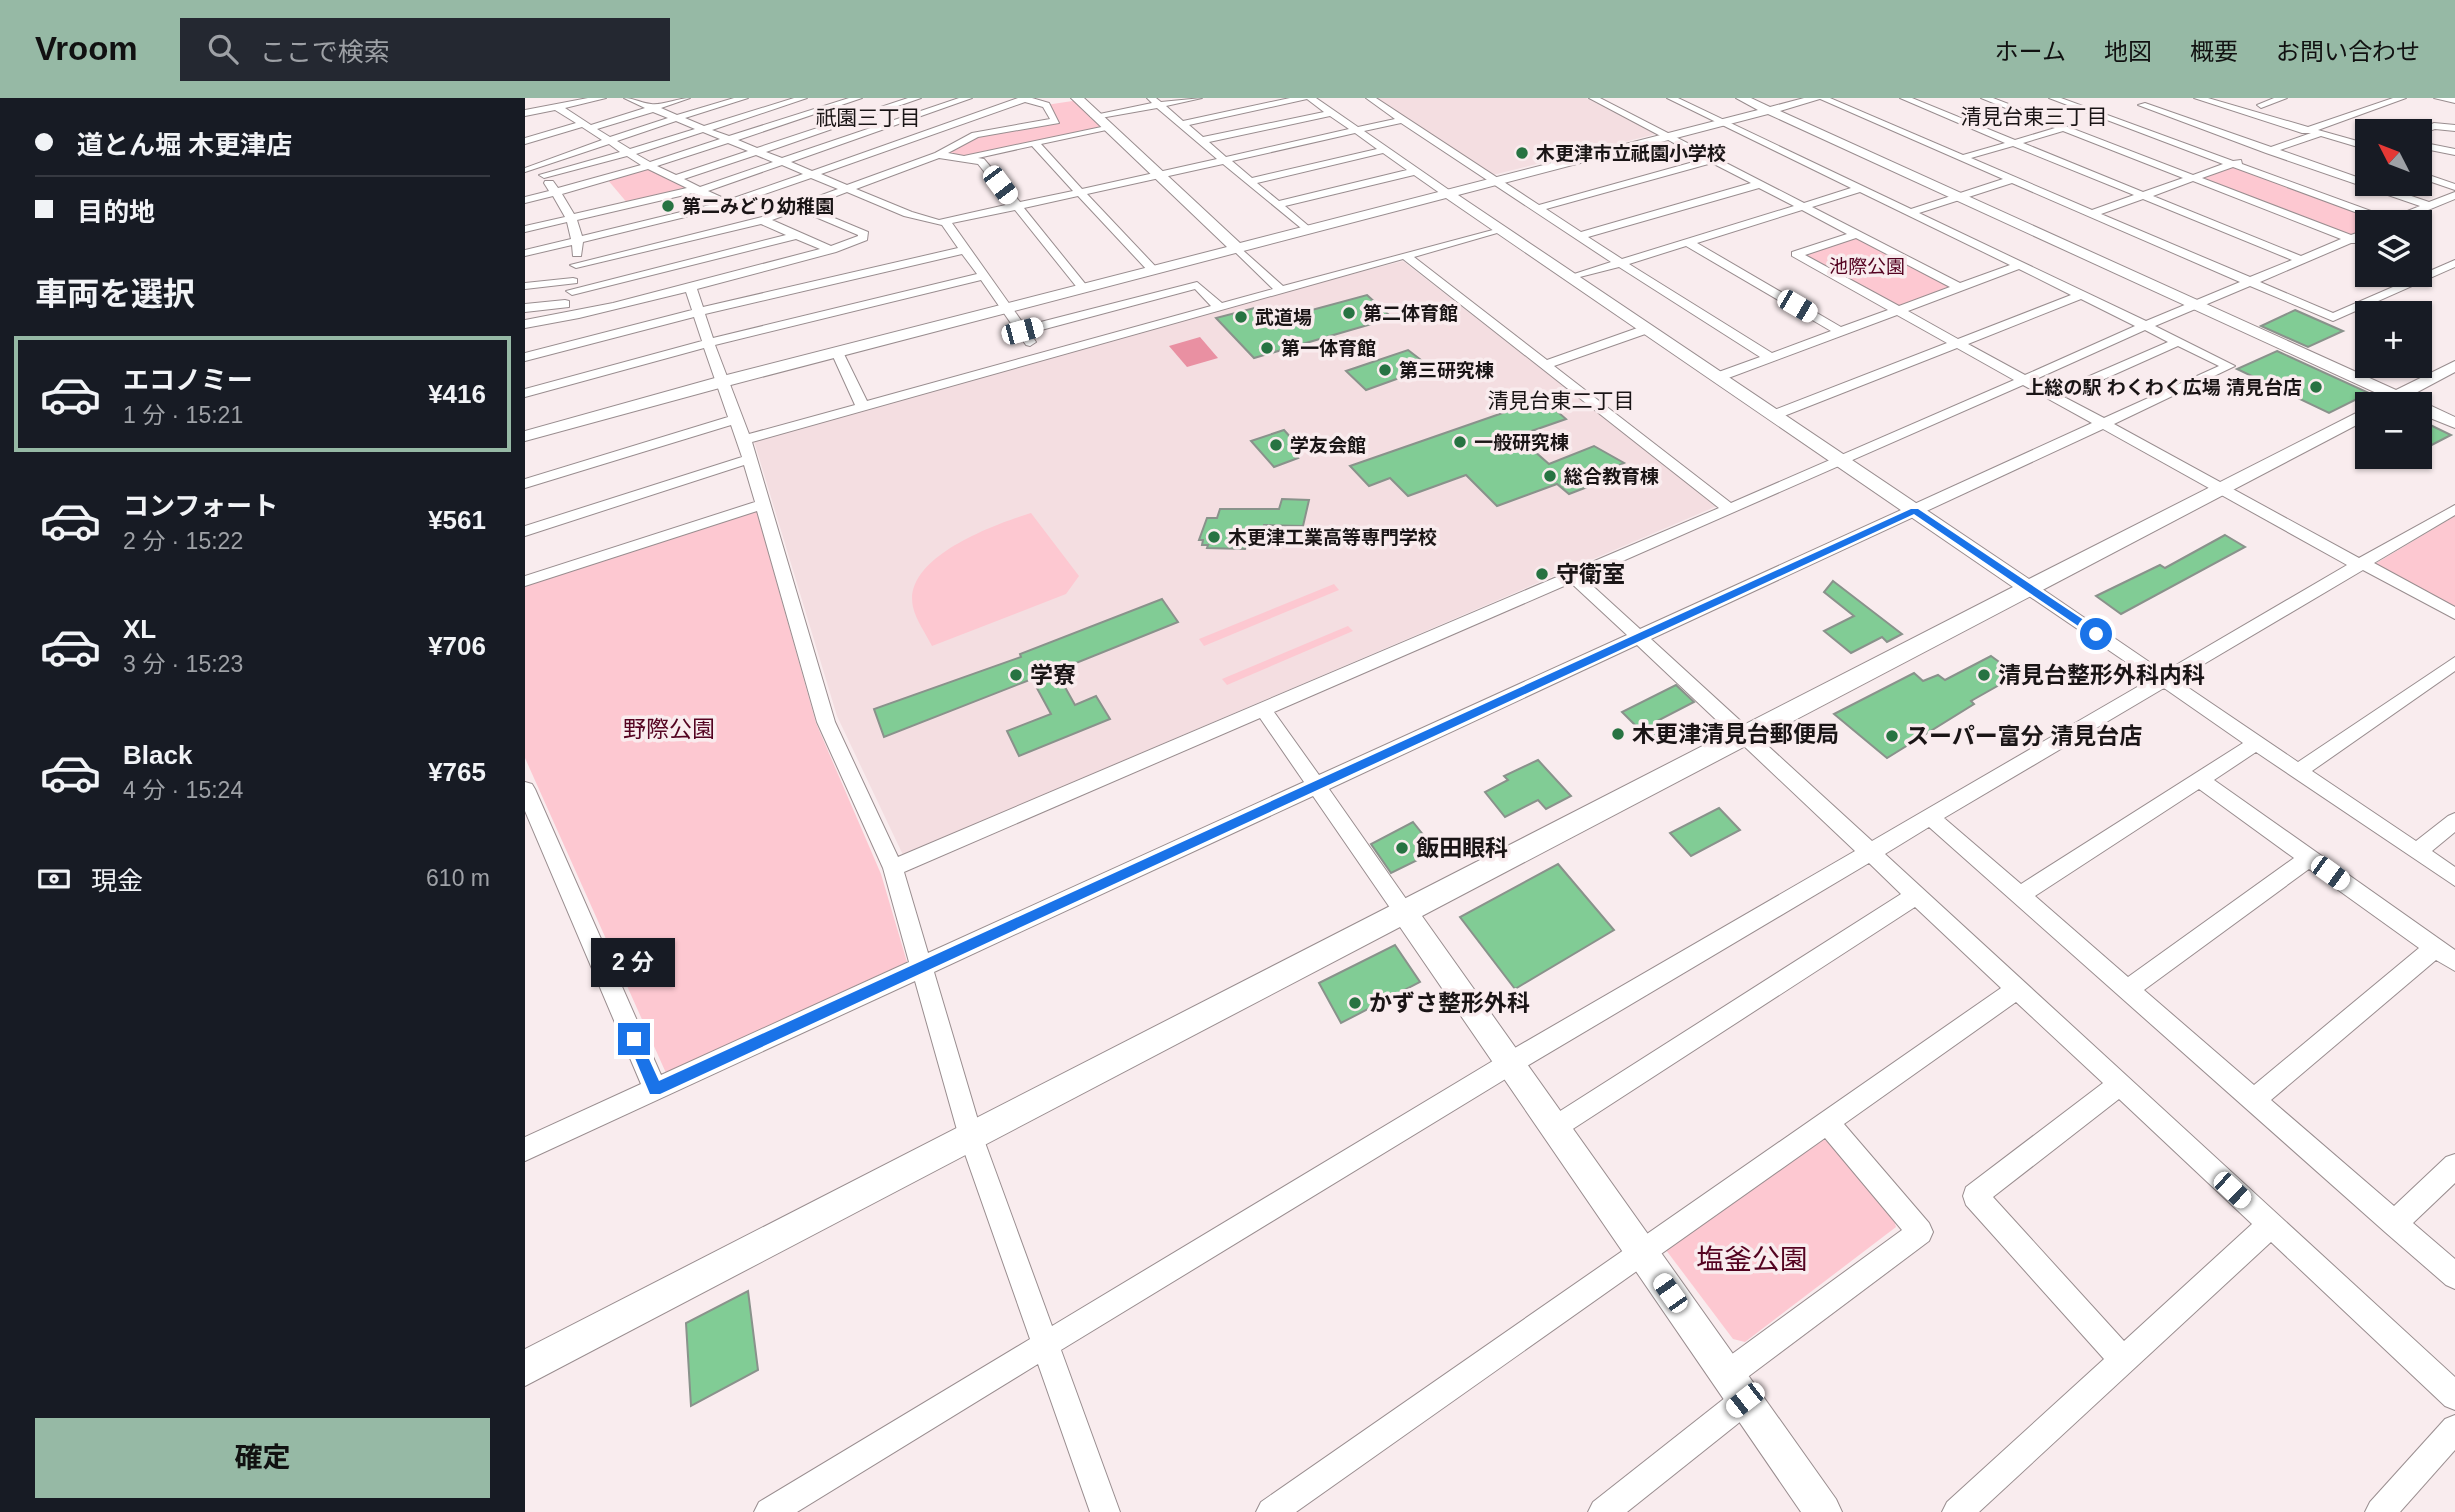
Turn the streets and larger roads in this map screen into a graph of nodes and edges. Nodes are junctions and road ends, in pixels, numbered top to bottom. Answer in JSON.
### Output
{"nodes":[{"id":1,"x":548,"y":98,"type":"edge"},
{"id":2,"x":602,"y":98,"type":"edge"},
{"id":3,"x":629,"y":98,"type":"edge"},
{"id":4,"x":686,"y":98,"type":"edge"},
{"id":5,"x":744,"y":98,"type":"edge"},
{"id":6,"x":803,"y":98,"type":"edge"},
{"id":7,"x":858,"y":98,"type":"edge"},
{"id":8,"x":968,"y":98,"type":"edge"},
{"id":9,"x":1023,"y":98,"type":"edge"},
{"id":10,"x":1077,"y":98,"type":"edge"},
{"id":11,"x":1198,"y":98,"type":"edge"},
{"id":12,"x":1303,"y":98,"type":"edge"},
{"id":13,"x":1310,"y":98,"type":"edge"},
{"id":14,"x":1370,"y":98,"type":"edge"},
{"id":15,"x":1593,"y":98,"type":"edge"},
{"id":16,"x":1671,"y":98,"type":"edge"},
{"id":17,"x":1742,"y":98,"type":"edge"},
{"id":18,"x":1820,"y":98,"type":"edge"},
{"id":19,"x":1904,"y":98,"type":"edge"},
{"id":20,"x":1985,"y":98,"type":"edge"},
{"id":21,"x":2053,"y":98,"type":"edge"},
{"id":22,"x":2166,"y":98,"type":"edge"},
{"id":23,"x":2198,"y":98,"type":"edge"},
{"id":24,"x":2237,"y":98,"type":"edge"},
{"id":25,"x":2283,"y":98,"type":"edge"},
{"id":26,"x":2402,"y":98,"type":"edge"},
{"id":27,"x":2438,"y":98,"type":"edge"},
{"id":28,"x":912,"y":99,"type":"edge"},
{"id":29,"x":2455,"y":100,"type":"edge"},
{"id":30,"x":1154,"y":102,"type":"edge"},
{"id":31,"x":2142,"y":105,"type":"junction"},
{"id":32,"x":2261,"y":105,"type":"junction"},
{"id":33,"x":560,"y":106,"type":"junction"},
{"id":34,"x":653,"y":108,"type":"junction"},
{"id":35,"x":938,"y":108,"type":"junction"},
{"id":36,"x":2129,"y":109,"type":"dead end"},
{"id":37,"x":1769,"y":110,"type":"junction"},
{"id":38,"x":525,"y":113,"type":"edge"},
{"id":39,"x":1332,"y":113,"type":"junction"},
{"id":40,"x":2116,"y":113,"type":"dead end"},
{"id":41,"x":919,"y":115,"type":"junction"},
{"id":42,"x":1095,"y":116,"type":"junction"},
{"id":43,"x":2104,"y":117,"type":"junction"},
{"id":44,"x":677,"y":118,"type":"junction"},
{"id":45,"x":1402,"y":120,"type":"junction"},
{"id":46,"x":2090,"y":120,"type":"dead end"},
{"id":47,"x":1722,"y":123,"type":"junction"},
{"id":48,"x":2326,"y":123,"type":"junction"},
{"id":49,"x":1180,"y":124,"type":"junction"},
{"id":50,"x":2077,"y":124,"type":"dead end"},
{"id":51,"x":949,"y":125,"type":"junction"},
{"id":52,"x":587,"y":126,"type":"junction"},
{"id":53,"x":2433,"y":126,"type":"edge"},
{"id":54,"x":1108,"y":127,"type":"junction"},
{"id":55,"x":2064,"y":128,"type":"junction"},
{"id":56,"x":2455,"y":128,"type":"edge"},
{"id":57,"x":703,"y":129,"type":"junction"},
{"id":58,"x":2347,"y":129,"type":"dead end"},
{"id":59,"x":1358,"y":131,"type":"junction"},
{"id":60,"x":2305,"y":131,"type":"junction"},
{"id":61,"x":2318,"y":134,"type":"junction"},
{"id":62,"x":975,"y":135,"type":"junction"},
{"id":63,"x":1668,"y":137,"type":"junction"},
{"id":64,"x":611,"y":140,"type":"junction"},
{"id":65,"x":730,"y":140,"type":"junction"},
{"id":66,"x":1200,"y":141,"type":"junction"},
{"id":67,"x":1034,"y":143,"type":"junction"},
{"id":68,"x":2014,"y":143,"type":"junction"},
{"id":69,"x":525,"y":144,"type":"edge"},
{"id":70,"x":2355,"y":144,"type":"edge"},
{"id":71,"x":537,"y":148,"type":"dead end"},
{"id":72,"x":2433,"y":148,"type":"edge"},
{"id":73,"x":548,"y":150,"type":"dead end"},
{"id":74,"x":1385,"y":150,"type":"junction"},
{"id":75,"x":2271,"y":150,"type":"junction"},
{"id":76,"x":757,"y":151,"type":"junction"},
{"id":77,"x":631,"y":152,"type":"junction"},
{"id":78,"x":2455,"y":152,"type":"edge"},
{"id":79,"x":572,"y":155,"type":"junction"},
{"id":80,"x":938,"y":155,"type":"junction"},
{"id":81,"x":2258,"y":155,"type":"dead end"},
{"id":82,"x":979,"y":158,"type":"junction"},
{"id":83,"x":1962,"y":158,"type":"junction"},
{"id":84,"x":2245,"y":159,"type":"dead end"},
{"id":85,"x":1713,"y":160,"type":"junction"},
{"id":86,"x":1223,"y":161,"type":"junction"},
{"id":87,"x":783,"y":162,"type":"junction"},
{"id":88,"x":2232,"y":164,"type":"junction"},
{"id":89,"x":649,"y":166,"type":"junction"},
{"id":90,"x":1416,"y":171,"type":"junction"},
{"id":91,"x":531,"y":172,"type":"edge"},
{"id":92,"x":812,"y":174,"type":"junction"},
{"id":93,"x":1159,"y":175,"type":"junction"},
{"id":94,"x":2192,"y":178,"type":"junction"},
{"id":95,"x":674,"y":179,"type":"junction"},
{"id":96,"x":2433,"y":179,"type":"edge"},
{"id":97,"x":2011,"y":180,"type":"junction"},
{"id":98,"x":1497,"y":181,"type":"junction"},
{"id":99,"x":1248,"y":182,"type":"junction"},
{"id":100,"x":1761,"y":184,"type":"junction"},
{"id":101,"x":2455,"y":187,"type":"edge"},
{"id":102,"x":848,"y":189,"type":"junction"},
{"id":103,"x":1860,"y":189,"type":"junction"},
{"id":104,"x":696,"y":190,"type":"junction"},
{"id":105,"x":618,"y":192,"type":"junction"},
{"id":106,"x":1081,"y":192,"type":"junction"},
{"id":107,"x":556,"y":193,"type":"junction"},
{"id":108,"x":1448,"y":194,"type":"junction"},
{"id":109,"x":2143,"y":195,"type":"junction"},
{"id":110,"x":2455,"y":195,"type":"edge"},
{"id":111,"x":1959,"y":197,"type":"junction"},
{"id":112,"x":525,"y":200,"type":"edge"},
{"id":113,"x":727,"y":204,"type":"junction"},
{"id":114,"x":1277,"y":205,"type":"junction"},
{"id":115,"x":800,"y":206,"type":"junction"},
{"id":116,"x":1016,"y":206,"type":"junction"},
{"id":117,"x":1804,"y":206,"type":"junction"},
{"id":118,"x":2430,"y":206,"type":"junction"},
{"id":119,"x":1538,"y":208,"type":"junction"},
{"id":120,"x":2358,"y":210,"type":"edge"},
{"id":121,"x":2420,"y":210,"type":"edge"},
{"id":122,"x":1909,"y":213,"type":"junction"},
{"id":123,"x":2091,"y":214,"type":"junction"},
{"id":124,"x":572,"y":218,"type":"junction"},
{"id":125,"x":763,"y":220,"type":"junction"},
{"id":126,"x":946,"y":223,"type":"junction"},
{"id":127,"x":525,"y":229,"type":"edge"},
{"id":128,"x":1500,"y":229,"type":"junction"},
{"id":129,"x":1307,"y":230,"type":"junction"},
{"id":130,"x":1857,"y":234,"type":"junction"},
{"id":131,"x":798,"y":235,"type":"junction"},
{"id":132,"x":1579,"y":236,"type":"junction"},
{"id":133,"x":2355,"y":237,"type":"edge"},
{"id":134,"x":2351,"y":239,"type":"junction"},
{"id":135,"x":2355,"y":240,"type":"edge"},
{"id":136,"x":578,"y":242,"type":"junction"},
{"id":137,"x":1687,"y":242,"type":"junction"},
{"id":138,"x":1237,"y":248,"type":"junction"},
{"id":139,"x":832,"y":250,"type":"junction"},
{"id":140,"x":965,"y":250,"type":"junction"},
{"id":141,"x":525,"y":253,"type":"edge"},
{"id":142,"x":1406,"y":256,"type":"junction"},
{"id":143,"x":2301,"y":260,"type":"junction"},
{"id":144,"x":1620,"y":263,"type":"junction"},
{"id":145,"x":2455,"y":263,"type":"edge"},
{"id":146,"x":576,"y":265,"type":"junction"},
{"id":147,"x":2020,"y":265,"type":"junction"},
{"id":148,"x":1153,"y":270,"type":"junction"},
{"id":149,"x":2432,"y":270,"type":"edge"},
{"id":150,"x":2436,"y":271,"type":"junction"},
{"id":151,"x":984,"y":276,"type":"junction"},
{"id":152,"x":1572,"y":278,"type":"junction"},
{"id":153,"x":2455,"y":279,"type":"edge"},
{"id":154,"x":2249,"y":281,"type":"junction"},
{"id":155,"x":525,"y":286,"type":"edge"},
{"id":156,"x":573,"y":286,"type":"junction"},
{"id":157,"x":691,"y":288,"type":"junction"},
{"id":158,"x":1083,"y":288,"type":"junction"},
{"id":159,"x":1961,"y":288,"type":"junction"},
{"id":160,"x":1281,"y":290,"type":"junction"},
{"id":161,"x":2081,"y":295,"type":"junction"},
{"id":162,"x":565,"y":304,"type":"junction"},
{"id":163,"x":2195,"y":304,"type":"junction"},
{"id":164,"x":1219,"y":307,"type":"junction"},
{"id":165,"x":525,"y":308,"type":"edge"},
{"id":166,"x":1006,"y":308,"type":"junction"},
{"id":167,"x":1900,"y":310,"type":"junction"},
{"id":168,"x":698,"y":312,"type":"junction"},
{"id":169,"x":525,"y":324,"type":"edge"},
{"id":170,"x":2145,"y":326,"type":"junction"},
{"id":171,"x":1647,"y":329,"type":"junction"},
{"id":172,"x":1022,"y":331,"type":"junction"},
{"id":173,"x":1841,"y":332,"type":"junction"},
{"id":174,"x":558,"y":334,"type":"junction"},
{"id":175,"x":1958,"y":342,"type":"junction"},
{"id":176,"x":2178,"y":342,"type":"junction"},
{"id":177,"x":709,"y":343,"type":"junction"},
{"id":178,"x":837,"y":352,"type":"junction"},
{"id":179,"x":1041,"y":357,"type":"junction"},
{"id":180,"x":525,"y":358,"type":"edge"},
{"id":181,"x":1771,"y":358,"type":"junction"},
{"id":182,"x":1544,"y":365,"type":"junction"},
{"id":183,"x":2455,"y":366,"type":"edge"},
{"id":184,"x":1718,"y":377,"type":"junction"},
{"id":185,"x":2025,"y":379,"type":"junction"},
{"id":186,"x":721,"y":382,"type":"junction"},
{"id":187,"x":2373,"y":392,"type":"edge"},
{"id":188,"x":2405,"y":392,"type":"edge"},
{"id":189,"x":525,"y":393,"type":"edge"},
{"id":190,"x":2055,"y":396,"type":"junction"},
{"id":191,"x":863,"y":407,"type":"junction"},
{"id":192,"x":2432,"y":412,"type":"edge"},
{"id":193,"x":1774,"y":415,"type":"junction"},
{"id":194,"x":736,"y":419,"type":"junction"},
{"id":195,"x":2355,"y":419,"type":"edge"},
{"id":196,"x":2104,"y":423,"type":"junction"},
{"id":197,"x":2455,"y":423,"type":"edge"},
{"id":198,"x":525,"y":436,"type":"edge"},
{"id":199,"x":744,"y":440,"type":"junction"},
{"id":200,"x":750,"y":460,"type":"junction"},
{"id":201,"x":1842,"y":461,"type":"junction"},
{"id":202,"x":525,"y":484,"type":"edge"},
{"id":203,"x":2220,"y":488,"type":"junction"},
{"id":204,"x":763,"y":504,"type":"junction"},
{"id":205,"x":1729,"y":509,"type":"junction"},
{"id":206,"x":2455,"y":509,"type":"edge"},
{"id":207,"x":1915,"y":510,"type":"junction"},
{"id":208,"x":525,"y":531,"type":"edge"},
{"id":209,"x":2361,"y":564,"type":"junction"},
{"id":210,"x":1573,"y":576,"type":"junction"},
{"id":211,"x":525,"y":581,"type":"edge"},
{"id":212,"x":2029,"y":588,"type":"junction"},
{"id":213,"x":2455,"y":614,"type":"edge"},
{"id":214,"x":1638,"y":638,"type":"junction"},
{"id":215,"x":2455,"y":663,"type":"edge"},
{"id":216,"x":2164,"y":680,"type":"junction"},
{"id":217,"x":1262,"y":709,"type":"junction"},
{"id":218,"x":1743,"y":737,"type":"junction"},
{"id":219,"x":2256,"y":743,"type":"junction"},
{"id":220,"x":2298,"y":771,"type":"junction"},
{"id":221,"x":2199,"y":779,"type":"junction"},
{"id":222,"x":1316,"y":786,"type":"junction"},
{"id":223,"x":525,"y":789,"type":"edge"},
{"id":224,"x":1930,"y":817,"type":"junction"},
{"id":225,"x":2455,"y":821,"type":"edge"},
{"id":226,"x":2417,"y":852,"type":"junction"},
{"id":227,"x":1868,"y":853,"type":"junction"},
{"id":228,"x":2309,"y":858,"type":"junction"},
{"id":229,"x":893,"y":868,"type":"junction"},
{"id":230,"x":2455,"y":878,"type":"edge"},
{"id":231,"x":2019,"y":895,"type":"junction"},
{"id":232,"x":1915,"y":896,"type":"junction"},
{"id":233,"x":1404,"y":912,"type":"junction"},
{"id":234,"x":2435,"y":948,"type":"junction"},
{"id":235,"x":2455,"y":962,"type":"edge"},
{"id":236,"x":922,"y":967,"type":"junction"},
{"id":237,"x":2127,"y":989,"type":"junction"},
{"id":238,"x":2016,"y":990,"type":"junction"},
{"id":239,"x":1510,"y":1064,"type":"junction"},
{"id":240,"x":2119,"y":1085,"type":"junction"},
{"id":241,"x":655,"y":1089,"type":"junction"},
{"id":242,"x":2254,"y":1100,"type":"junction"},
{"id":243,"x":1828,"y":1123,"type":"junction"},
{"id":244,"x":1554,"y":1128,"type":"junction"},
{"id":245,"x":971,"y":1137,"type":"junction"},
{"id":246,"x":525,"y":1149,"type":"edge"},
{"id":247,"x":2455,"y":1166,"type":"edge"},
{"id":248,"x":2394,"y":1223,"type":"junction"},
{"id":249,"x":2270,"y":1225,"type":"junction"},
{"id":250,"x":1641,"y":1253,"type":"junction"},
{"id":251,"x":2455,"y":1276,"type":"edge"},
{"id":252,"x":1045,"y":1345,"type":"junction"},
{"id":253,"x":2123,"y":1360,"type":"junction"},
{"id":254,"x":525,"y":1368,"type":"edge"},
{"id":255,"x":1736,"y":1388,"type":"junction"},
{"id":256,"x":2455,"y":1396,"type":"edge"},
{"id":257,"x":2455,"y":1429,"type":"edge"},
{"id":258,"x":769,"y":1512,"type":"edge"},
{"id":259,"x":1105,"y":1512,"type":"edge"},
{"id":260,"x":1271,"y":1512,"type":"edge"},
{"id":261,"x":1602,"y":1512,"type":"edge"},
{"id":262,"x":1823,"y":1512,"type":"edge"},
{"id":263,"x":1957,"y":1512,"type":"edge"},
{"id":264,"x":2380,"y":1512,"type":"edge"}],
"edges":[{"from":1,"to":33,"type":"street"},
{"from":2,"to":33,"type":"street"},
{"from":3,"to":34,"type":"street"},
{"from":4,"to":34,"type":"street"},
{"from":5,"to":44,"type":"street"},
{"from":6,"to":57,"type":"street"},
{"from":7,"to":65,"type":"street"},
{"from":8,"to":35,"type":"street"},
{"from":9,"to":51,"type":"street"},
{"from":9,"to":62,"type":"street"},
{"from":10,"to":42,"type":"street"},
{"from":11,"to":30,"type":"street"},
{"from":12,"to":49,"type":"street"},
{"from":13,"to":39,"type":"street"},
{"from":14,"to":45,"type":"street"},
{"from":15,"to":63,"type":"street"},
{"from":16,"to":47,"type":"street"},
{"from":17,"to":37,"type":"street"},
{"from":18,"to":37,"type":"street"},
{"from":18,"to":83,"type":"street"},
{"from":19,"to":68,"type":"street"},
{"from":20,"to":55,"type":"street"},
{"from":21,"to":43,"type":"street"},
{"from":22,"to":31,"type":"street"},
{"from":23,"to":60,"type":"street"},
{"from":24,"to":32,"type":"street"},
{"from":25,"to":32,"type":"street"},
{"from":26,"to":48,"type":"street"},
{"from":27,"to":29,"type":"street"},
{"from":28,"to":35,"type":"street"},
{"from":28,"to":76,"type":"street"},
{"from":30,"to":42,"type":"street"},
{"from":30,"to":49,"type":"street"},
{"from":31,"to":36,"type":"street"},
{"from":31,"to":75,"type":"street"},
{"from":32,"to":48,"type":"street"},
{"from":33,"to":38,"type":"street"},
{"from":33,"to":52,"type":"street"},
{"from":34,"to":44,"type":"street"},
{"from":34,"to":52,"type":"street"},
{"from":35,"to":41,"type":"street"},
{"from":37,"to":47,"type":"street"},
{"from":37,"to":111,"type":"street"},
{"from":39,"to":59,"type":"street"},
{"from":39,"to":66,"type":"street"},
{"from":40,"to":43,"type":"street"},
{"from":41,"to":51,"type":"street"},
{"from":41,"to":87,"type":"street"},
{"from":42,"to":54,"type":"street"},
{"from":43,"to":46,"type":"street"},
{"from":43,"to":88,"type":"street"},
{"from":44,"to":57,"type":"street"},
{"from":44,"to":64,"type":"street"},
{"from":45,"to":59,"type":"street"},
{"from":45,"to":98,"type":"street"},
{"from":47,"to":63,"type":"street"},
{"from":47,"to":103,"type":"street"},
{"from":48,"to":58,"type":"street"},
{"from":48,"to":60,"type":"street"},
{"from":49,"to":66,"type":"street"},
{"from":50,"to":55,"type":"street"},
{"from":51,"to":62,"type":"street"},
{"from":51,"to":92,"type":"street"},
{"from":52,"to":64,"type":"street"},
{"from":52,"to":69,"type":"street"},
{"from":53,"to":56,"type":"street"},
{"from":54,"to":67,"type":"street"},
{"from":54,"to":93,"type":"street"},
{"from":55,"to":68,"type":"street"},
{"from":55,"to":94,"type":"street"},
{"from":57,"to":65,"type":"street"},
{"from":57,"to":77,"type":"street"},
{"from":59,"to":74,"type":"street"},
{"from":59,"to":86,"type":"street"},
{"from":60,"to":61,"type":"street"},
{"from":61,"to":70,"type":"street"},
{"from":61,"to":75,"type":"street"},
{"from":62,"to":80,"type":"street"},
{"from":63,"to":85,"type":"street"},
{"from":63,"to":98,"type":"street"},
{"from":64,"to":77,"type":"street"},
{"from":64,"to":79,"type":"street"},
{"from":65,"to":76,"type":"street"},
{"from":65,"to":89,"type":"street"},
{"from":66,"to":86,"type":"street"},
{"from":67,"to":82,"type":"street"},
{"from":67,"to":106,"type":"street"},
{"from":68,"to":83,"type":"street"},
{"from":68,"to":109,"type":"street"},
{"from":69,"to":71,"type":"street"},
{"from":72,"to":78,"type":"street"},
{"from":73,"to":79,"type":"street"},
{"from":74,"to":90,"type":"street"},
{"from":74,"to":99,"type":"street"},
{"from":75,"to":81,"type":"street"},
{"from":75,"to":118,"type":"street"},
{"from":76,"to":87,"type":"street"},
{"from":76,"to":95,"type":"street"},
{"from":77,"to":89,"type":"street"},
{"from":77,"to":91,"type":"street"},
{"from":79,"to":91,"type":"street"},
{"from":80,"to":82,"type":"street"},
{"from":80,"to":102,"type":"street"},
{"from":82,"to":116,"type":"street"},
{"from":83,"to":97,"type":"street"},
{"from":84,"to":88,"type":"street"},
{"from":85,"to":100,"type":"street"},
{"from":85,"to":119,"type":"street"},
{"from":86,"to":93,"type":"street"},
{"from":86,"to":99,"type":"street"},
{"from":87,"to":92,"type":"street"},
{"from":87,"to":104,"type":"street"},
{"from":88,"to":94,"type":"street"},
{"from":88,"to":120,"type":"street"},
{"from":89,"to":95,"type":"street"},
{"from":89,"to":105,"type":"street"},
{"from":90,"to":108,"type":"street"},
{"from":90,"to":114,"type":"street"},
{"from":91,"to":107,"type":"street"},
{"from":92,"to":102,"type":"street"},
{"from":92,"to":113,"type":"street"},
{"from":93,"to":106,"type":"street"},
{"from":93,"to":138,"type":"street"},
{"from":94,"to":109,"type":"street"},
{"from":94,"to":134,"type":"street"},
{"from":95,"to":104,"type":"street"},
{"from":96,"to":101,"type":"street"},
{"from":97,"to":111,"type":"street"},
{"from":97,"to":123,"type":"street"},
{"from":98,"to":108,"type":"street"},
{"from":98,"to":119,"type":"street"},
{"from":99,"to":114,"type":"street"},
{"from":100,"to":117,"type":"street"},
{"from":100,"to":132,"type":"street"},
{"from":102,"to":115,"type":"street"},
{"from":102,"to":126,"type":"street"},
{"from":103,"to":117,"type":"street"},
{"from":103,"to":122,"type":"street"},
{"from":104,"to":105,"type":"street"},
{"from":104,"to":113,"type":"street"},
{"from":105,"to":107,"type":"street"},
{"from":105,"to":124,"type":"street"},
{"from":106,"to":116,"type":"street"},
{"from":106,"to":148,"type":"street"},
{"from":107,"to":112,"type":"street"},
{"from":107,"to":124,"type":"street"},
{"from":108,"to":128,"type":"street"},
{"from":108,"to":129,"type":"street"},
{"from":109,"to":123,"type":"street"},
{"from":109,"to":143,"type":"street"},
{"from":110,"to":118,"type":"street"},
{"from":111,"to":122,"type":"street"},
{"from":111,"to":163,"type":"street"},
{"from":113,"to":125,"type":"street"},
{"from":113,"to":136,"type":"street"},
{"from":114,"to":129,"type":"street"},
{"from":115,"to":125,"type":"street"},
{"from":115,"to":139,"type":"street"},
{"from":116,"to":126,"type":"street"},
{"from":116,"to":158,"type":"street"},
{"from":117,"to":130,"type":"street"},
{"from":117,"to":137,"type":"street"},
{"from":118,"to":121,"type":"street"},
{"from":119,"to":132,"type":"street"},
{"from":122,"to":147,"type":"street"},
{"from":123,"to":154,"type":"street"},
{"from":124,"to":127,"type":"street"},
{"from":124,"to":136,"type":"street"},
{"from":125,"to":131,"type":"street"},
{"from":125,"to":146,"type":"street"},
{"from":126,"to":140,"type":"street"},
{"from":128,"to":142,"type":"street"},
{"from":128,"to":152,"type":"street"},
{"from":129,"to":138,"type":"street"},
{"from":130,"to":159,"type":"street"},
{"from":130,"to":167,"type":"street"},
{"from":131,"to":139,"type":"street"},
{"from":131,"to":156,"type":"street"},
{"from":132,"to":144,"type":"street"},
{"from":133,"to":134,"type":"street"},
{"from":134,"to":135,"type":"street"},
{"from":134,"to":143,"type":"street"},
{"from":136,"to":141,"type":"street"},
{"from":136,"to":146,"type":"street"},
{"from":137,"to":144,"type":"street"},
{"from":137,"to":173,"type":"street"},
{"from":138,"to":148,"type":"street"},
{"from":138,"to":160,"type":"street"},
{"from":139,"to":157,"type":"street"},
{"from":140,"to":151,"type":"street"},
{"from":140,"to":168,"type":"street"},
{"from":142,"to":160,"type":"street"},
{"from":142,"to":182,"type":"street"},
{"from":143,"to":154,"type":"street"},
{"from":144,"to":152,"type":"street"},
{"from":144,"to":181,"type":"street"},
{"from":145,"to":150,"type":"street"},
{"from":146,"to":156,"type":"street"},
{"from":147,"to":159,"type":"street"},
{"from":147,"to":161,"type":"street"},
{"from":148,"to":158,"type":"street"},
{"from":149,"to":150,"type":"street"},
{"from":150,"to":153,"type":"street"},
{"from":150,"to":154,"type":"street"},
{"from":151,"to":166,"type":"street"},
{"from":151,"to":177,"type":"street"},
{"from":152,"to":171,"type":"street"},
{"from":154,"to":163,"type":"street"},
{"from":155,"to":156,"type":"street"},
{"from":156,"to":162,"type":"street"},
{"from":157,"to":168,"type":"street"},
{"from":157,"to":174,"type":"street"},
{"from":158,"to":166,"type":"street"},
{"from":159,"to":167,"type":"street"},
{"from":160,"to":164,"type":"street"},
{"from":161,"to":170,"type":"street"},
{"from":161,"to":175,"type":"street"},
{"from":162,"to":165,"type":"street"},
{"from":162,"to":174,"type":"street"},
{"from":163,"to":170,"type":"street"},
{"from":163,"to":187,"type":"street"},
{"from":164,"to":172,"type":"street"},
{"from":164,"to":179,"type":"street"},
{"from":166,"to":172,"type":"street"},
{"from":166,"to":178,"type":"street"},
{"from":167,"to":173,"type":"street"},
{"from":167,"to":175,"type":"street"},
{"from":168,"to":174,"type":"street"},
{"from":168,"to":177,"type":"street"},
{"from":169,"to":174,"type":"street"},
{"from":170,"to":176,"type":"street"},
{"from":170,"to":185,"type":"street"},
{"from":171,"to":182,"type":"street"},
{"from":171,"to":184,"type":"street"},
{"from":172,"to":179,"type":"street"},
{"from":173,"to":181,"type":"street"},
{"from":174,"to":180,"type":"street"},
{"from":175,"to":185,"type":"street"},
{"from":175,"to":193,"type":"street"},
{"from":176,"to":190,"type":"street"},
{"from":176,"to":196,"type":"street"},
{"from":177,"to":186,"type":"street"},
{"from":177,"to":189,"type":"street"},
{"from":178,"to":186,"type":"street"},
{"from":178,"to":191,"type":"street"},
{"from":179,"to":191,"type":"street"},
{"from":181,"to":184,"type":"street"},
{"from":182,"to":205,"type":"street"},
{"from":183,"to":188,"type":"street"},
{"from":184,"to":193,"type":"street"},
{"from":185,"to":190,"type":"street"},
{"from":185,"to":201,"type":"street"},
{"from":186,"to":194,"type":"street"},
{"from":186,"to":198,"type":"street"},
{"from":190,"to":196,"type":"street"},
{"from":191,"to":199,"type":"street"},
{"from":192,"to":197,"type":"street"},
{"from":193,"to":201,"type":"street"},
{"from":194,"to":199,"type":"street"},
{"from":194,"to":202,"type":"street"},
{"from":195,"to":203,"type":"street"},
{"from":196,"to":203,"type":"street"},
{"from":196,"to":207,"type":"street"},
{"from":199,"to":200,"type":"street"},
{"from":200,"to":204,"type":"street"},
{"from":200,"to":208,"type":"street"},
{"from":201,"to":205,"type":"street"},
{"from":201,"to":207,"type":"street"},
{"from":203,"to":209,"type":"street"},
{"from":203,"to":212,"type":"street"},
{"from":204,"to":211,"type":"street"},
{"from":204,"to":229,"type":"street"},
{"from":205,"to":210,"type":"street"},
{"from":206,"to":209,"type":"street"},
{"from":207,"to":212,"type":"street"},
{"from":207,"to":214,"type":"street"},
{"from":209,"to":213,"type":"street"},
{"from":209,"to":216,"type":"street"},
{"from":210,"to":214,"type":"street"},
{"from":210,"to":217,"type":"street"},
{"from":212,"to":216,"type":"street"},
{"from":212,"to":218,"type":"street"},
{"from":214,"to":218,"type":"street"},
{"from":214,"to":222,"type":"street"},
{"from":215,"to":220,"type":"street"},
{"from":216,"to":219,"type":"street"},
{"from":216,"to":224,"type":"street"},
{"from":217,"to":222,"type":"street"},
{"from":217,"to":229,"type":"street"},
{"from":218,"to":227,"type":"street"},
{"from":218,"to":233,"type":"street"},
{"from":219,"to":220,"type":"street"},
{"from":219,"to":221,"type":"street"},
{"from":220,"to":226,"type":"street"},
{"from":221,"to":228,"type":"street"},
{"from":221,"to":231,"type":"street"},
{"from":222,"to":233,"type":"street"},
{"from":222,"to":236,"type":"street"},
{"from":223,"to":241,"type":"street"},
{"from":224,"to":227,"type":"street"},
{"from":224,"to":231,"type":"street"},
{"from":225,"to":226,"type":"street"},
{"from":226,"to":230,"type":"street"},
{"from":227,"to":232,"type":"street"},
{"from":227,"to":239,"type":"street"},
{"from":228,"to":234,"type":"street"},
{"from":228,"to":237,"type":"street"},
{"from":229,"to":236,"type":"street"},
{"from":231,"to":237,"type":"street"},
{"from":232,"to":238,"type":"street"},
{"from":232,"to":244,"type":"street"},
{"from":233,"to":239,"type":"street"},
{"from":233,"to":245,"type":"street"},
{"from":234,"to":235,"type":"street"},
{"from":234,"to":242,"type":"street"},
{"from":236,"to":241,"type":"street"},
{"from":236,"to":245,"type":"street"},
{"from":237,"to":242,"type":"street"},
{"from":238,"to":240,"type":"street"},
{"from":238,"to":243,"type":"street"},
{"from":239,"to":244,"type":"street"},
{"from":239,"to":252,"type":"street"},
{"from":240,"to":249,"type":"street"},
{"from":240,"to":253,"type":"street"},
{"from":241,"to":246,"type":"street"},
{"from":242,"to":248,"type":"street"},
{"from":243,"to":250,"type":"street"},
{"from":243,"to":255,"type":"street"},
{"from":244,"to":250,"type":"street"},
{"from":245,"to":252,"type":"street"},
{"from":245,"to":254,"type":"street"},
{"from":247,"to":248,"type":"street"},
{"from":248,"to":251,"type":"street"},
{"from":249,"to":253,"type":"street"},
{"from":249,"to":256,"type":"street"},
{"from":250,"to":255,"type":"street"},
{"from":250,"to":260,"type":"street"},
{"from":252,"to":258,"type":"street"},
{"from":252,"to":259,"type":"street"},
{"from":253,"to":263,"type":"street"},
{"from":255,"to":261,"type":"street"},
{"from":255,"to":262,"type":"street"},
{"from":257,"to":264,"type":"street"}]}
